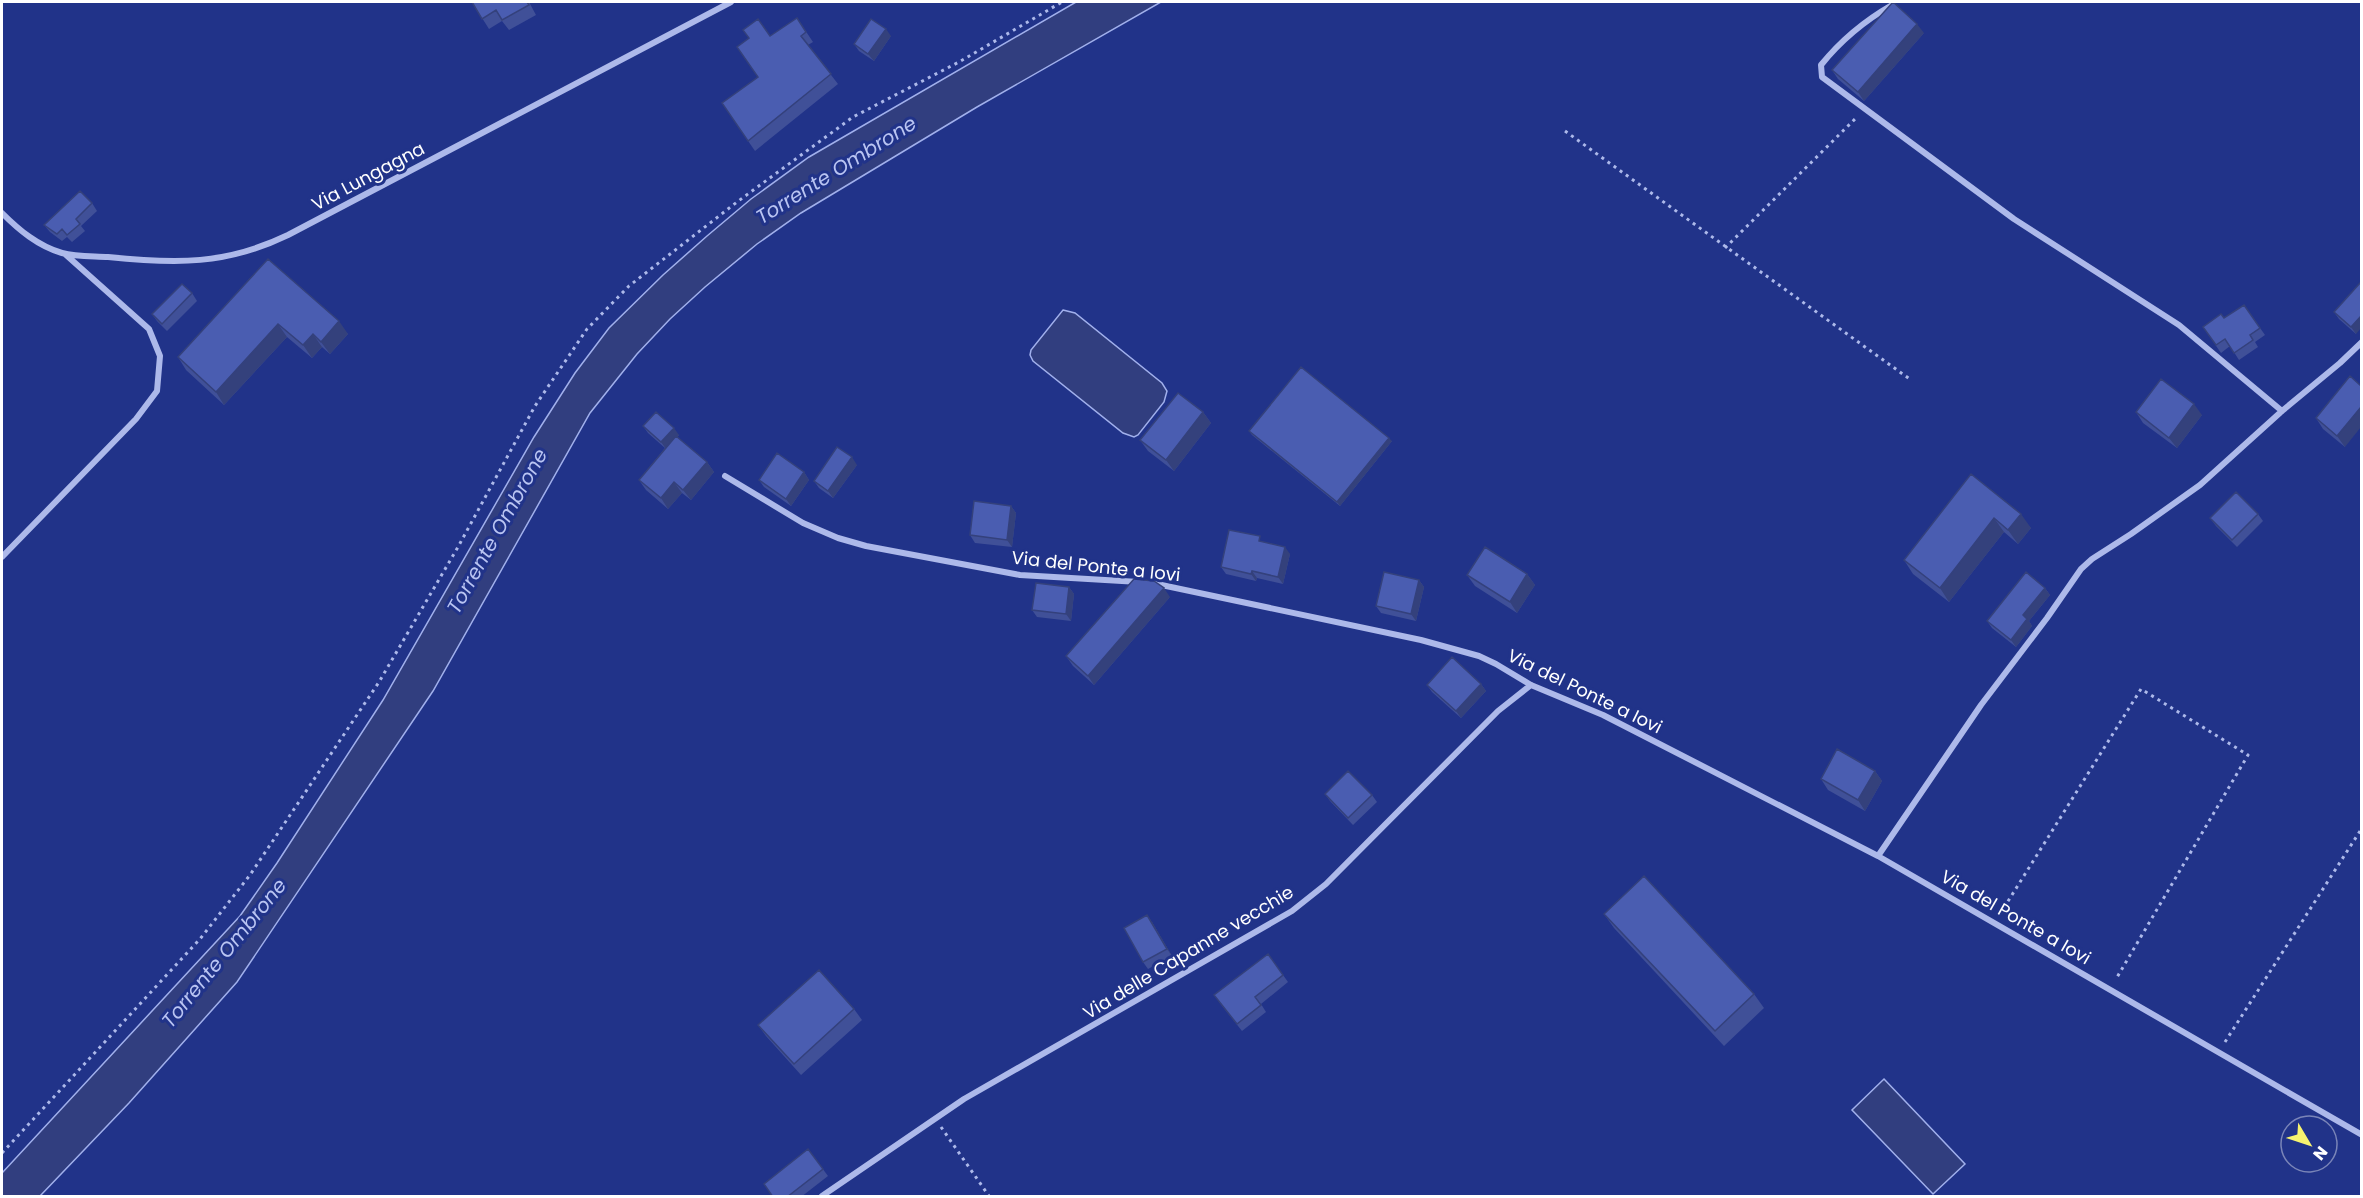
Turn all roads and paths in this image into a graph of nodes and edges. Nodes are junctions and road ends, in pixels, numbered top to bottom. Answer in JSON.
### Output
{"nodes":[{"id":1,"x":731,"y":2,"type":"edge"},
{"id":2,"x":1062,"y":2,"type":"edge"},
{"id":3,"x":1892,"y":5,"type":"edge"},
{"id":4,"x":1864,"y":110,"type":"junction"},
{"id":5,"x":1565,"y":131,"type":"dead end"},
{"id":6,"x":2,"y":213,"type":"edge"},
{"id":7,"x":1725,"y":248,"type":"junction"},
{"id":8,"x":65,"y":254,"type":"junction"},
{"id":9,"x":2361,"y":342,"type":"edge"},
{"id":10,"x":1911,"y":380,"type":"dead end"},
{"id":11,"x":2282,"y":411,"type":"junction"},
{"id":12,"x":725,"y":476,"type":"dead end"},
{"id":13,"x":2,"y":557,"type":"edge"},
{"id":14,"x":1531,"y":686,"type":"junction"},
{"id":15,"x":2361,"y":828,"type":"edge"},
{"id":16,"x":1878,"y":856,"type":"junction"},
{"id":17,"x":1995,"y":922,"type":"junction"},
{"id":18,"x":2110,"y":988,"type":"junction"},
{"id":19,"x":2219,"y":1052,"type":"junction"},
{"id":20,"x":935,"y":1119,"type":"junction"},
{"id":21,"x":2361,"y":1135,"type":"edge"},
{"id":22,"x":2,"y":1153,"type":"edge"},
{"id":23,"x":822,"y":1197,"type":"edge"},
{"id":24,"x":989,"y":1197,"type":"edge"}],
"edges":[{"from":1,"to":8,"type":"street","name":"Via Lungagna"},
{"from":2,"to":22,"type":"path"},
{"from":3,"to":4,"type":"street"},
{"from":4,"to":7,"type":"path"},
{"from":4,"to":11,"type":"street"},
{"from":5,"to":7,"type":"path"},
{"from":6,"to":8,"type":"street","name":"Via Lungagna"},
{"from":7,"to":10,"type":"path"},
{"from":8,"to":13,"type":"street"},
{"from":9,"to":11,"type":"street"},
{"from":11,"to":16,"type":"street"},
{"from":12,"to":14,"type":"street","name":"Via del Ponte a Iovi"},
{"from":14,"to":16,"type":"street","name":"Via del Ponte a Iovi"},
{"from":14,"to":20,"type":"street","name":"Via delle Capanne vecchie"},
{"from":15,"to":19,"type":"path"},
{"from":16,"to":17,"type":"street","name":"Via del Ponte a Iovi"},
{"from":17,"to":18,"type":"street","name":"Via del Ponte a Iovi"},
{"from":17,"to":18,"type":"path"},
{"from":18,"to":19,"type":"street","name":"Via del Ponte a Iovi"},
{"from":19,"to":21,"type":"street","name":"Via del Ponte a Iovi"},
{"from":20,"to":23,"type":"street","name":"Via delle Capanne vecchie"},
{"from":20,"to":24,"type":"path"}]}
